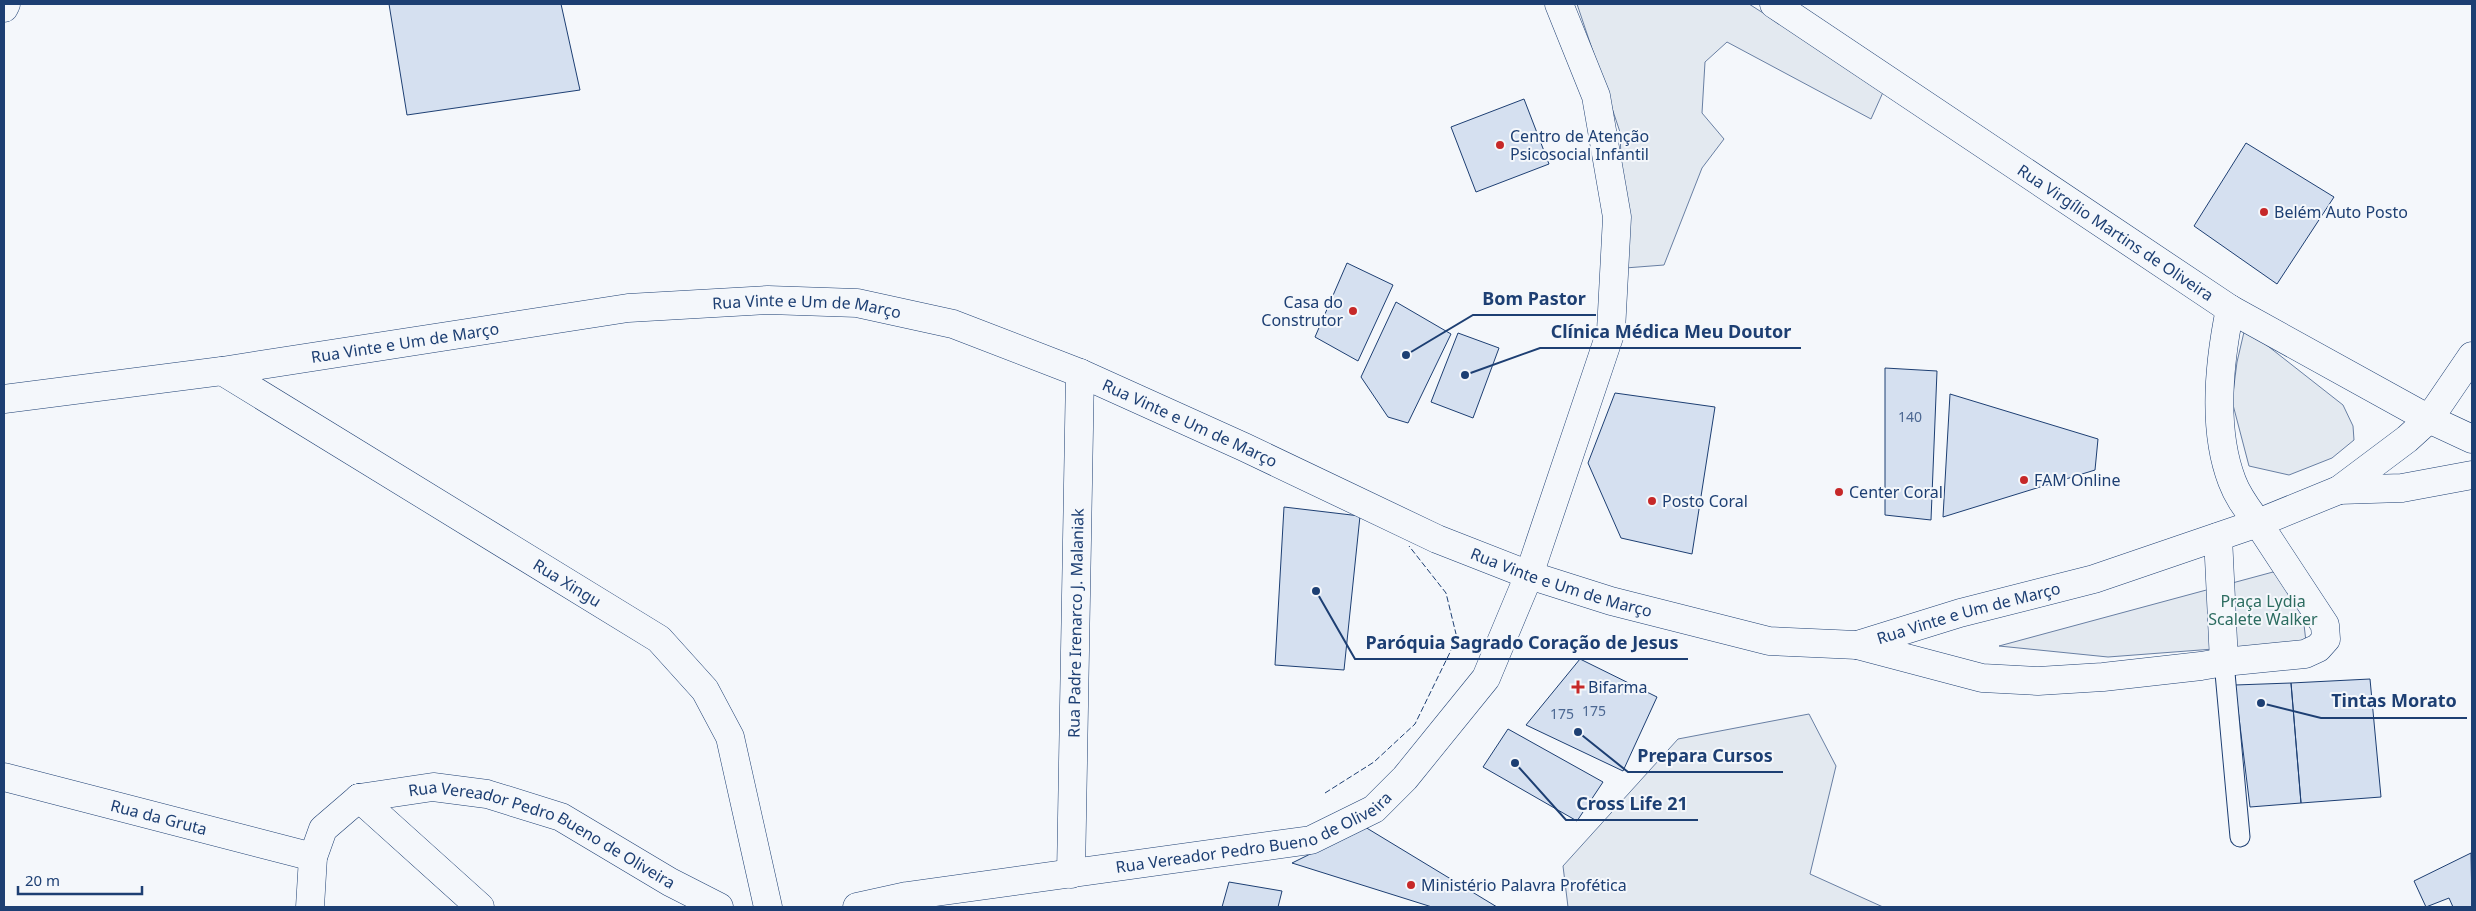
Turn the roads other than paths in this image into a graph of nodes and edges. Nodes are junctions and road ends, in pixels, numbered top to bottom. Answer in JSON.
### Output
{"nodes":[{"id":1,"x":6,"y":4,"type":"edge"},
{"id":2,"x":1559,"y":4,"type":"edge"},
{"id":3,"x":1774,"y":4,"type":"edge"},
{"id":4,"x":4,"y":8,"type":"edge"},
{"id":5,"x":2230,"y":309,"type":"junction"},
{"id":6,"x":2472,"y":356,"type":"edge"},
{"id":7,"x":222,"y":371,"type":"junction"},
{"id":8,"x":1080,"y":373,"type":"junction"},
{"id":9,"x":4,"y":399,"type":"edge"},
{"id":10,"x":2429,"y":418,"type":"junction"},
{"id":11,"x":2472,"y":439,"type":"edge"},
{"id":12,"x":2472,"y":475,"type":"edge"},
{"id":13,"x":2339,"y":490,"type":"junction"},
{"id":14,"x":2258,"y":523,"type":"junction"},
{"id":15,"x":2218,"y":537,"type":"junction"},
{"id":16,"x":1529,"y":576,"type":"junction"},
{"id":17,"x":1857,"y":645,"type":"junction"},
{"id":18,"x":2224,"y":662,"type":"junction"},
{"id":19,"x":4,"y":777,"type":"edge"},
{"id":20,"x":359,"y":798,"type":"junction"},
{"id":21,"x":2240,"y":837,"type":"dead end"},
{"id":22,"x":313,"y":857,"type":"junction"},
{"id":23,"x":1071,"y":874,"type":"junction"},
{"id":24,"x":310,"y":907,"type":"edge"},
{"id":25,"x":480,"y":907,"type":"edge"},
{"id":26,"x":719,"y":907,"type":"edge"},
{"id":27,"x":768,"y":907,"type":"edge"},
{"id":28,"x":857,"y":907,"type":"edge"}],
"edges":[{"from":1,"to":4,"type":"street"},
{"from":2,"to":16,"type":"street","name":"Rua Vereador Pedro Bueno de Oliveira"},
{"from":3,"to":5,"type":"street","name":"Rua Virgílio Martins de Oliveira"},
{"from":5,"to":10,"type":"street","name":"Rua Virgílio Martins de Oliveira"},
{"from":5,"to":14,"type":"street"},
{"from":6,"to":10,"type":"street"},
{"from":7,"to":8,"type":"street","name":"Rua Vinte e Um de Março"},
{"from":7,"to":9,"type":"street","name":"Rua Vinte e Um de Março"},
{"from":7,"to":27,"type":"street","name":"Rua Xingu"},
{"from":8,"to":16,"type":"street","name":"Rua Vinte e Um de Março"},
{"from":8,"to":23,"type":"street","name":"Rua Padre Irenarco J. Malaniak"},
{"from":10,"to":11,"type":"street","name":"Rua Virgílio Martins de Oliveira"},
{"from":10,"to":13,"type":"street"},
{"from":12,"to":13,"type":"street"},
{"from":13,"to":14,"type":"street","name":"Rua Vinte e Um de Março"},
{"from":14,"to":15,"type":"street","name":"Rua Vinte e Um de Março"},
{"from":14,"to":18,"type":"street"},
{"from":15,"to":17,"type":"street","name":"Rua Vinte e Um de Março"},
{"from":15,"to":18,"type":"street"},
{"from":16,"to":17,"type":"street","name":"Rua Vinte e Um de Março"},
{"from":16,"to":23,"type":"street","name":"Rua Vereador Pedro Bueno de Oliveira"},
{"from":17,"to":18,"type":"street"},
{"from":18,"to":21,"type":"lane"},
{"from":19,"to":22,"type":"street","name":"Rua da Gruta"},
{"from":20,"to":22,"type":"street"},
{"from":20,"to":25,"type":"street"},
{"from":20,"to":26,"type":"street","name":"Rua Vereador Pedro Bueno de Oliveira"},
{"from":22,"to":24,"type":"street"},
{"from":23,"to":28,"type":"street","name":"Rua Vereador Pedro Bueno de Oliveira"}]}
